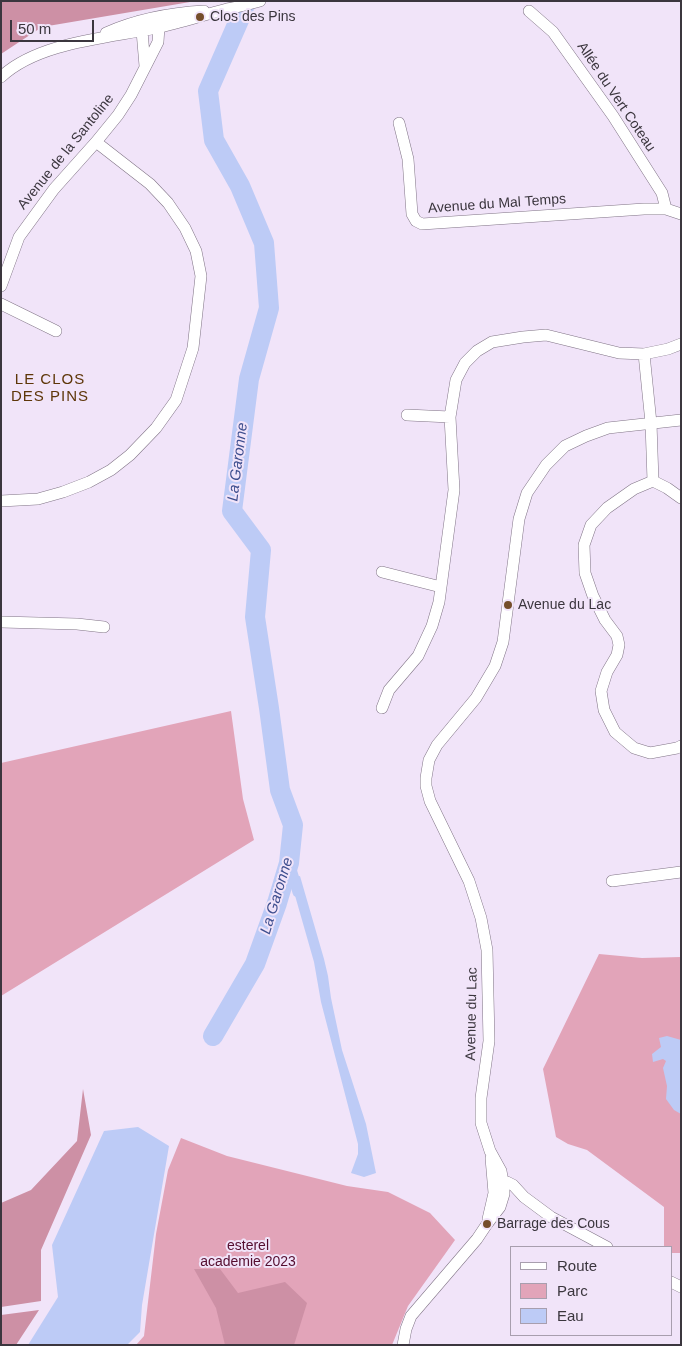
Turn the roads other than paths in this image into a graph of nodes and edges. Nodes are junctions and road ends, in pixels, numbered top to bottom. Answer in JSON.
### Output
{"nodes":[{"id":1,"x":260,"y":1,"type":"edge"},
{"id":2,"x":529,"y":11,"type":"dead end"},
{"id":3,"x":150,"y":24,"type":"junction"},
{"id":4,"x":145,"y":66,"type":"junction"},
{"id":5,"x":1,"y":77,"type":"edge"},
{"id":6,"x":399,"y":123,"type":"dead end"},
{"id":7,"x":96,"y":142,"type":"junction"},
{"id":8,"x":666,"y":209,"type":"junction"},
{"id":9,"x":681,"y":214,"type":"edge"},
{"id":10,"x":1,"y":286,"type":"edge"},
{"id":11,"x":1,"y":304,"type":"edge"},
{"id":12,"x":56,"y":331,"type":"dead end"},
{"id":13,"x":681,"y":344,"type":"edge"},
{"id":14,"x":644,"y":354,"type":"junction"},
{"id":15,"x":407,"y":415,"type":"dead end"},
{"id":16,"x":450,"y":417,"type":"junction"},
{"id":17,"x":681,"y":420,"type":"edge"},
{"id":18,"x":651,"y":423,"type":"junction"},
{"id":19,"x":652,"y":481,"type":"junction"},
{"id":20,"x":681,"y":498,"type":"edge"},
{"id":21,"x":1,"y":501,"type":"edge"},
{"id":22,"x":382,"y":572,"type":"dead end"},
{"id":23,"x":441,"y":587,"type":"junction"},
{"id":24,"x":1,"y":622,"type":"edge"},
{"id":25,"x":104,"y":626,"type":"dead end"},
{"id":26,"x":382,"y":708,"type":"dead end"},
{"id":27,"x":681,"y":746,"type":"edge"},
{"id":28,"x":681,"y":872,"type":"edge"},
{"id":29,"x":612,"y":881,"type":"dead end"},
{"id":30,"x":499,"y":1188,"type":"junction"},
{"id":31,"x":524,"y":1198,"type":"junction"},
{"id":32,"x":500,"y":1207,"type":"junction"},
{"id":33,"x":487,"y":1224,"type":"junction"},
{"id":34,"x":605,"y":1246,"type":"edge"},
{"id":35,"x":406,"y":1344,"type":"edge"}],
"edges":[{"from":1,"to":3,"type":"street"},
{"from":2,"to":8,"type":"street","name":"Allée du Vert Coteau"},
{"from":3,"to":4,"type":"street"},
{"from":3,"to":4,"type":"street","name":"Avenue de la Santoline"},
{"from":3,"to":5,"type":"street"},
{"from":4,"to":7,"type":"street","name":"Avenue de la Santoline"},
{"from":6,"to":8,"type":"street","name":"Avenue du Mal Temps"},
{"from":7,"to":10,"type":"street","name":"Avenue de la Santoline"},
{"from":7,"to":21,"type":"street"},
{"from":8,"to":9,"type":"street","name":"Avenue du Mal Temps"},
{"from":11,"to":12,"type":"street"},
{"from":13,"to":14,"type":"street"},
{"from":14,"to":16,"type":"street"},
{"from":14,"to":18,"type":"street"},
{"from":15,"to":16,"type":"street"},
{"from":16,"to":23,"type":"street"},
{"from":17,"to":18,"type":"street","name":"Avenue du Lac"},
{"from":18,"to":19,"type":"street"},
{"from":18,"to":30,"type":"street","name":"Avenue du Lac"},
{"from":19,"to":20,"type":"street"},
{"from":19,"to":27,"type":"street"},
{"from":22,"to":23,"type":"street"},
{"from":23,"to":26,"type":"street"},
{"from":24,"to":25,"type":"street"},
{"from":28,"to":29,"type":"street"},
{"from":30,"to":31,"type":"street"},
{"from":30,"to":32,"type":"street","name":"Avenue du Lac"},
{"from":30,"to":33,"type":"street","name":"Avenue du Lac"},
{"from":31,"to":32,"type":"street"},
{"from":31,"to":34,"type":"street"},
{"from":32,"to":33,"type":"street","name":"Avenue du Lac"},
{"from":33,"to":35,"type":"street","name":"Avenue du Lac"}]}
